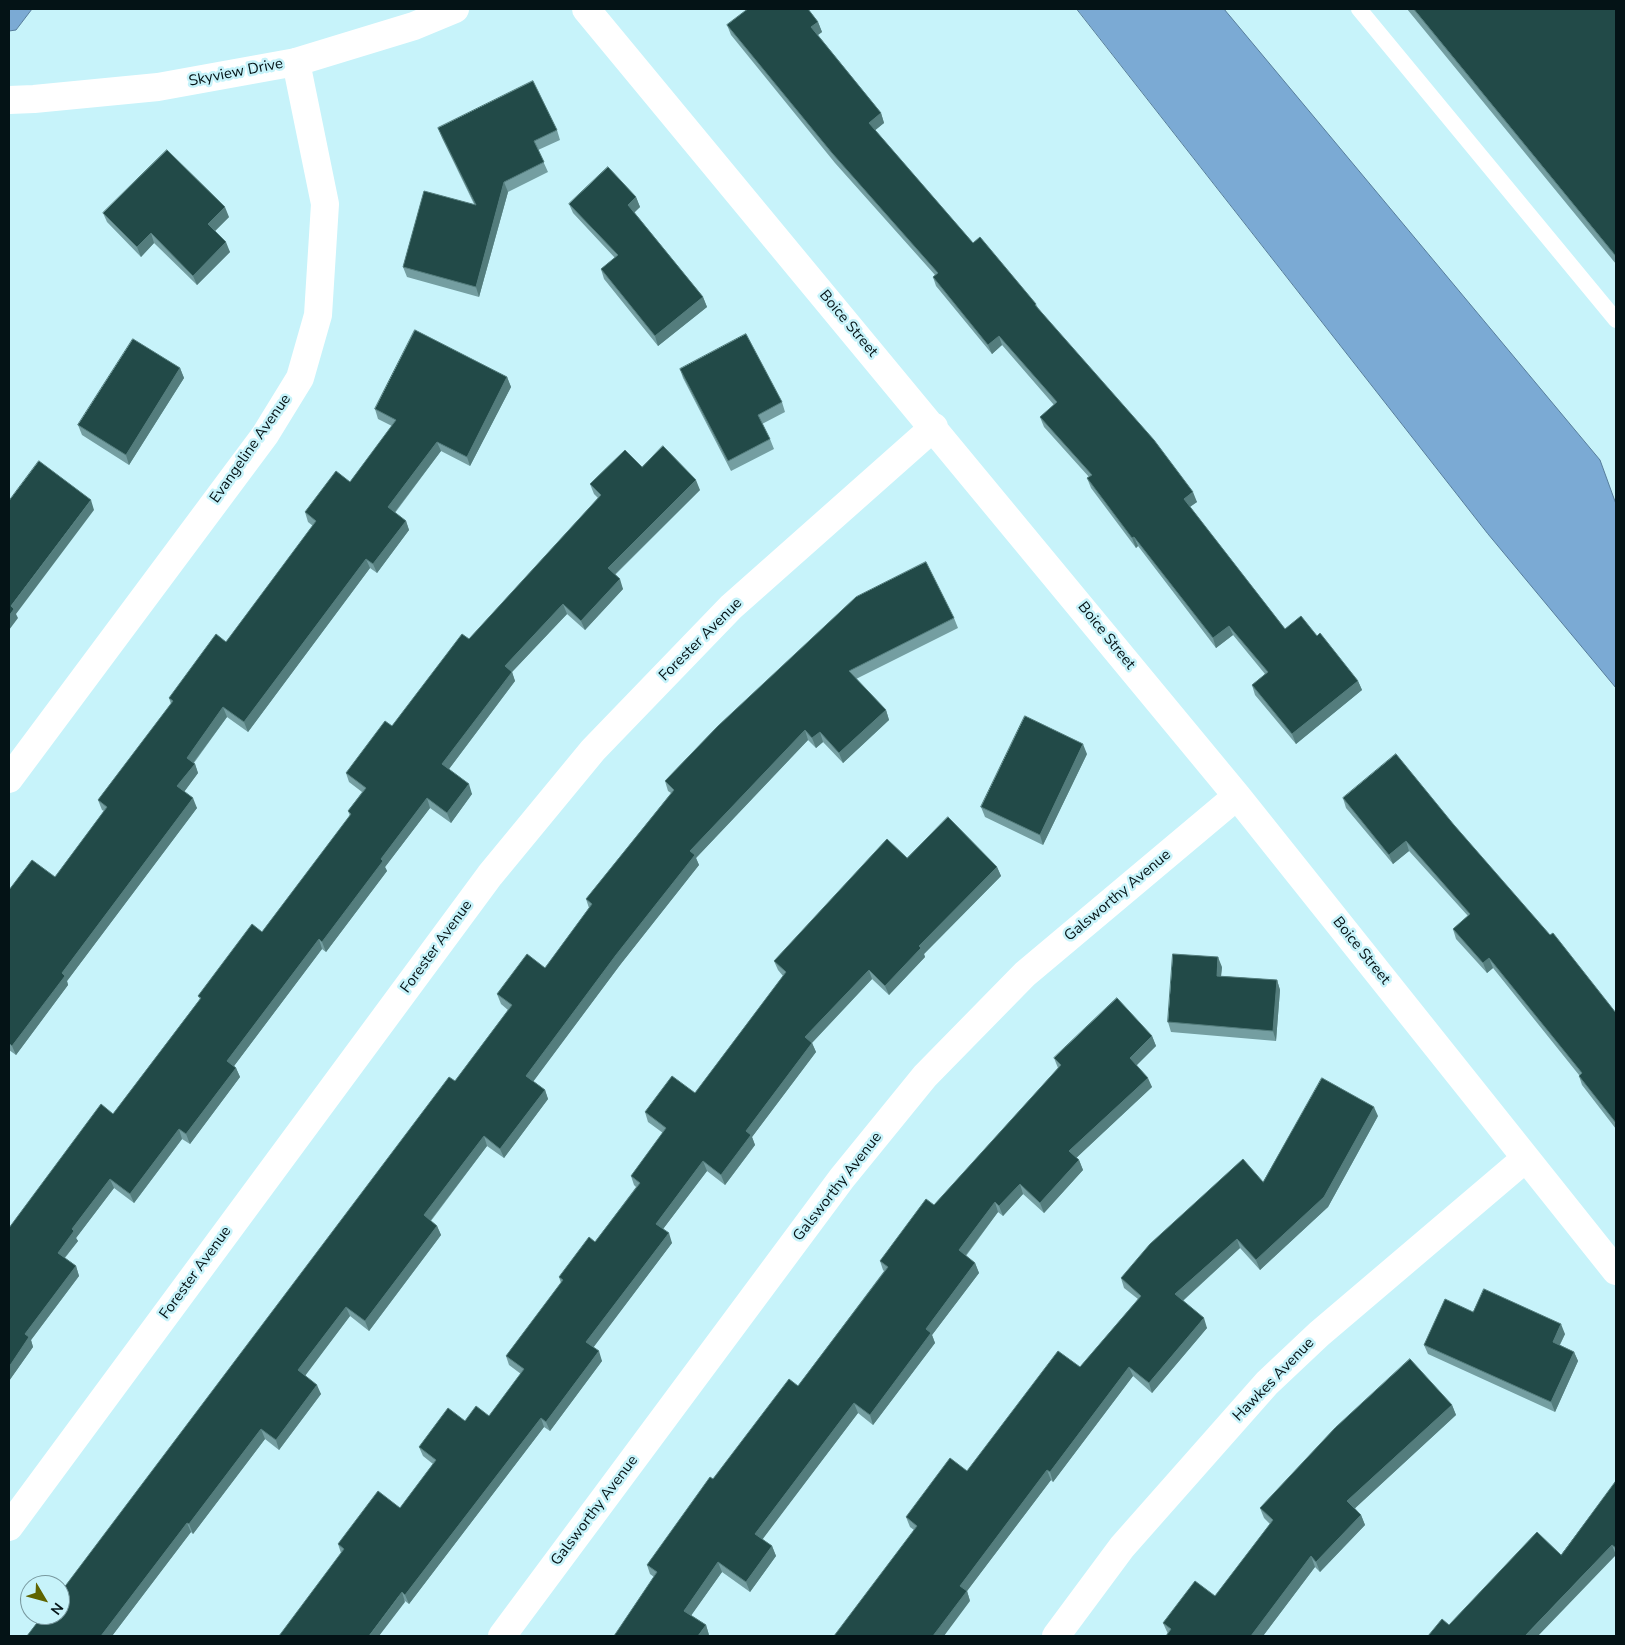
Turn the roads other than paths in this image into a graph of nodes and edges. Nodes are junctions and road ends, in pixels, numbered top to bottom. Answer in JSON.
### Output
{"nodes":[{"id":1,"x":454,"y":9,"type":"edge"},
{"id":2,"x":586,"y":9,"type":"edge"},
{"id":3,"x":1359,"y":9,"type":"edge"},
{"id":4,"x":296,"y":62,"type":"junction"},
{"id":5,"x":22,"y":100,"type":"edge"},
{"id":6,"x":1616,"y":320,"type":"edge"},
{"id":7,"x":934,"y":427,"type":"junction"},
{"id":8,"x":9,"y":779,"type":"edge"},
{"id":9,"x":1237,"y":796,"type":"junction"},
{"id":10,"x":1526,"y":1158,"type":"junction"},
{"id":11,"x":1616,"y":1271,"type":"edge"},
{"id":12,"x":9,"y":1527,"type":"edge"},
{"id":13,"x":502,"y":1636,"type":"edge"},
{"id":14,"x":1056,"y":1636,"type":"edge"}],
"edges":[{"from":1,"to":4,"type":"street","name":"Skyview Drive"},
{"from":2,"to":7,"type":"street","name":"Boice Street"},
{"from":3,"to":6,"type":"lane"},
{"from":4,"to":5,"type":"street","name":"Skyview Drive"},
{"from":4,"to":8,"type":"street","name":"Evangeline Avenue"},
{"from":7,"to":9,"type":"street","name":"Boice Street"},
{"from":7,"to":12,"type":"street","name":"Forester Avenue"},
{"from":9,"to":10,"type":"street","name":"Boice Street"},
{"from":9,"to":13,"type":"street","name":"Galsworthy Avenue"},
{"from":10,"to":11,"type":"street","name":"Boice Street"},
{"from":10,"to":14,"type":"street","name":"Hawkes Avenue"}]}
